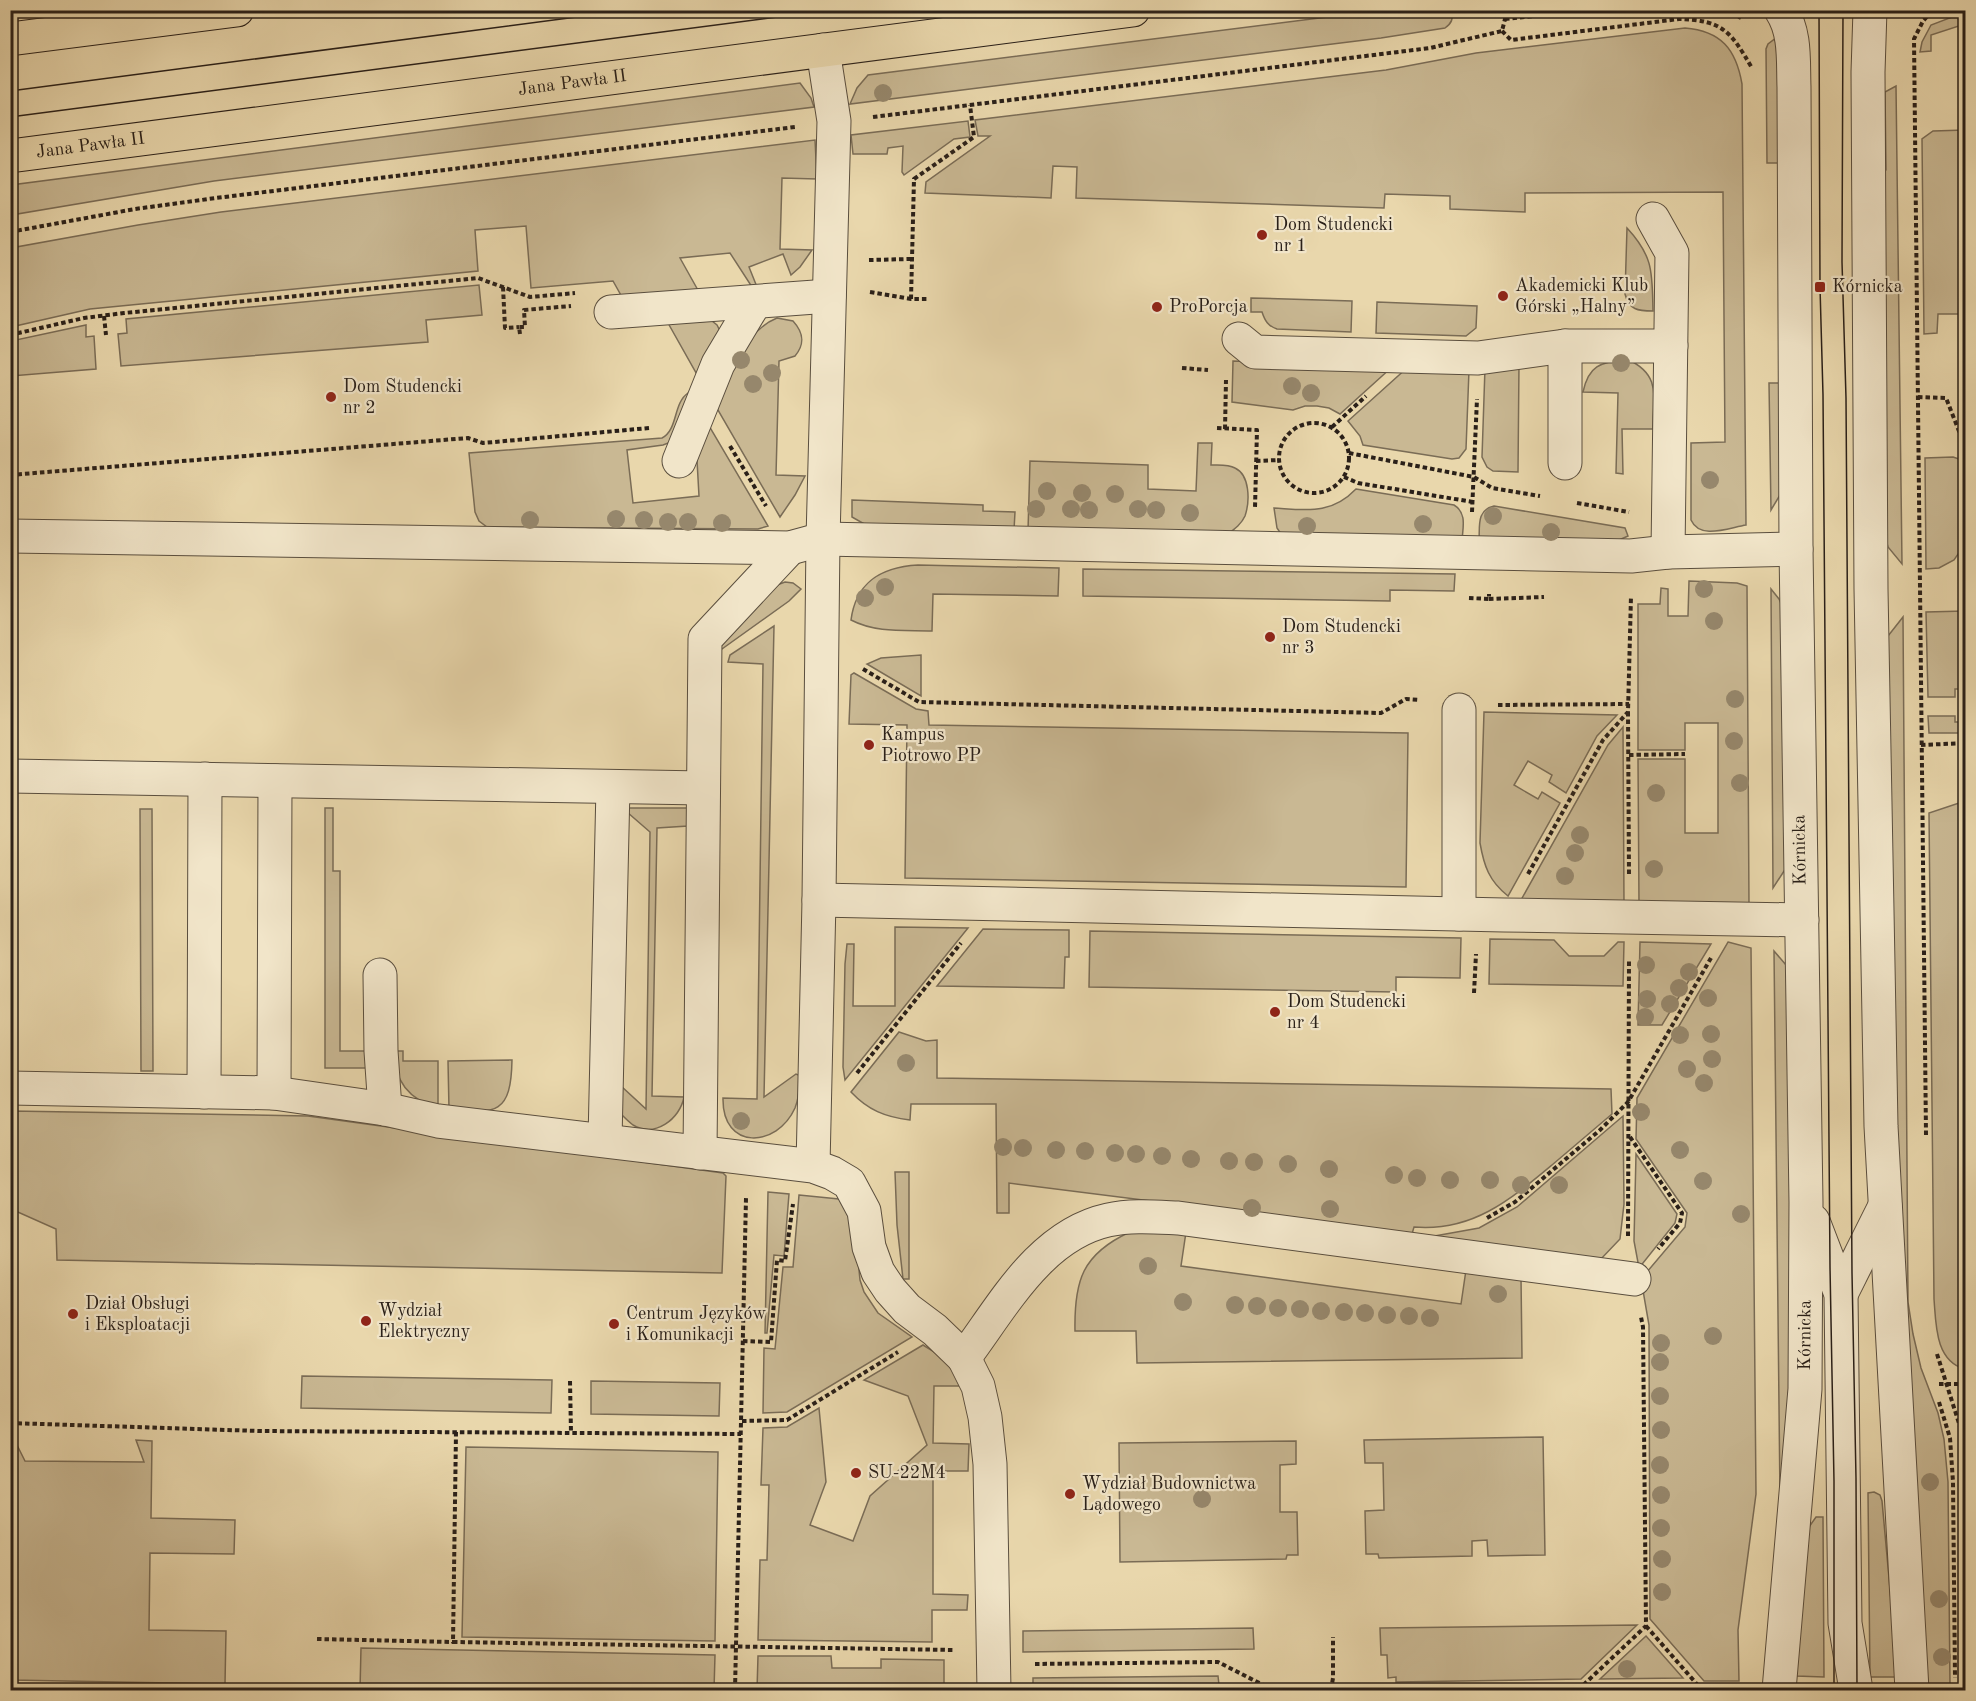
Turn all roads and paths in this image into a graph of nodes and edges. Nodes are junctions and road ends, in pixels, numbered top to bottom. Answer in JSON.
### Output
{"nodes":[{"id":1,"x":237,"y":10,"type":"edge"},
{"id":2,"x":1133,"y":10,"type":"edge"},
{"id":3,"x":1505,"y":10,"type":"edge"},
{"id":4,"x":1591,"y":10,"type":"edge"},
{"id":5,"x":1725,"y":10,"type":"edge"},
{"id":6,"x":1738,"y":10,"type":"edge"},
{"id":7,"x":1781,"y":10,"type":"edge"},
{"id":8,"x":1870,"y":10,"type":"edge"},
{"id":9,"x":1933,"y":10,"type":"edge"},
{"id":10,"x":1505,"y":19,"type":"junction"},
{"id":11,"x":1502,"y":31,"type":"junction"},
{"id":12,"x":10,"y":39,"type":"edge"},
{"id":13,"x":823,"y":50,"type":"junction"},
{"id":14,"x":1755,"y":74,"type":"dead end"},
{"id":15,"x":970,"y":105,"type":"junction"},
{"id":16,"x":834,"y":122,"type":"junction"},
{"id":17,"x":10,"y":156,"type":"edge"},
{"id":18,"x":1653,"y":219,"type":"dead end"},
{"id":19,"x":10,"y":232,"type":"edge"},
{"id":20,"x":503,"y":287,"type":"junction"},
{"id":21,"x":867,"y":292,"type":"dead end"},
{"id":22,"x":829,"y":296,"type":"junction"},
{"id":23,"x":910,"y":299,"type":"junction"},
{"id":24,"x":928,"y":299,"type":"dead end"},
{"id":25,"x":755,"y":302,"type":"junction"},
{"id":26,"x":610,"y":308,"type":"junction"},
{"id":27,"x":105,"y":316,"type":"junction"},
{"id":28,"x":519,"y":327,"type":"junction"},
{"id":29,"x":520,"y":334,"type":"dead end"},
{"id":30,"x":10,"y":335,"type":"edge"},
{"id":31,"x":106,"y":335,"type":"dead end"},
{"id":32,"x":1239,"y":339,"type":"dead end"},
{"id":33,"x":1564,"y":346,"type":"junction"},
{"id":34,"x":1671,"y":346,"type":"junction"},
{"id":35,"x":1478,"y":358,"type":"junction"},
{"id":36,"x":1182,"y":368,"type":"dead end"},
{"id":37,"x":1209,"y":370,"type":"dead end"},
{"id":38,"x":1918,"y":397,"type":"junction"},
{"id":39,"x":660,"y":428,"type":"dead end"},
{"id":40,"x":1217,"y":428,"type":"dead end"},
{"id":41,"x":1965,"y":449,"type":"edge"},
{"id":42,"x":1349,"y":453,"type":"junction"},
{"id":43,"x":1279,"y":460,"type":"junction"},
{"id":44,"x":679,"y":461,"type":"dead end"},
{"id":45,"x":1256,"y":461,"type":"junction"},
{"id":46,"x":1565,"y":464,"type":"dead end"},
{"id":47,"x":10,"y":475,"type":"edge"},
{"id":48,"x":1344,"y":477,"type":"junction"},
{"id":49,"x":1473,"y":477,"type":"junction"},
{"id":50,"x":1545,"y":497,"type":"dead end"},
{"id":51,"x":1566,"y":501,"type":"dead end"},
{"id":52,"x":1473,"y":502,"type":"junction"},
{"id":53,"x":1669,"y":520,"type":"junction"},
{"id":54,"x":10,"y":536,"type":"edge"},
{"id":55,"x":823,"y":539,"type":"junction"},
{"id":56,"x":790,"y":548,"type":"junction"},
{"id":57,"x":1253,"y":548,"type":"junction"},
{"id":58,"x":1796,"y":549,"type":"junction"},
{"id":59,"x":1471,"y":552,"type":"junction"},
{"id":60,"x":1668,"y":552,"type":"junction"},
{"id":61,"x":1631,"y":556,"type":"junction"},
{"id":62,"x":1469,"y":593,"type":"dead end"},
{"id":63,"x":1551,"y":596,"type":"dead end"},
{"id":64,"x":1489,"y":599,"type":"dead end"},
{"id":65,"x":1468,"y":602,"type":"dead end"},
{"id":66,"x":822,"y":642,"type":"junction"},
{"id":67,"x":1427,"y":700,"type":"dead end"},
{"id":68,"x":1492,"y":703,"type":"dead end"},
{"id":69,"x":1629,"y":704,"type":"junction"},
{"id":70,"x":1459,"y":710,"type":"dead end"},
{"id":71,"x":1965,"y":743,"type":"edge"},
{"id":72,"x":1921,"y":745,"type":"junction"},
{"id":73,"x":1685,"y":754,"type":"dead end"},
{"id":74,"x":1629,"y":755,"type":"dead end"},
{"id":75,"x":10,"y":776,"type":"edge"},
{"id":76,"x":205,"y":779,"type":"junction"},
{"id":77,"x":275,"y":781,"type":"junction"},
{"id":78,"x":613,"y":787,"type":"junction"},
{"id":79,"x":703,"y":789,"type":"junction"},
{"id":80,"x":819,"y":900,"type":"junction"},
{"id":81,"x":1459,"y":914,"type":"junction"},
{"id":82,"x":1504,"y":915,"type":"junction"},
{"id":83,"x":1802,"y":920,"type":"junction"},
{"id":84,"x":964,"y":940,"type":"dead end"},
{"id":85,"x":1717,"y":948,"type":"dead end"},
{"id":86,"x":380,"y":975,"type":"dead end"},
{"id":87,"x":1474,"y":993,"type":"dead end"},
{"id":88,"x":854,"y":1076,"type":"dead end"},
{"id":89,"x":10,"y":1088,"type":"edge"},
{"id":90,"x":204,"y":1092,"type":"junction"},
{"id":91,"x":274,"y":1093,"type":"junction"},
{"id":92,"x":1628,"y":1102,"type":"junction"},
{"id":93,"x":385,"y":1108,"type":"junction"},
{"id":94,"x":1629,"y":1137,"type":"junction"},
{"id":95,"x":605,"y":1140,"type":"junction"},
{"id":96,"x":1926,"y":1146,"type":"dead end"},
{"id":97,"x":700,"y":1153,"type":"junction"},
{"id":98,"x":805,"y":1165,"type":"junction"},
{"id":99,"x":746,"y":1202,"type":"dead end"},
{"id":100,"x":1806,"y":1202,"type":"junction"},
{"id":101,"x":1886,"y":1204,"type":"junction"},
{"id":102,"x":1483,"y":1220,"type":"dead end"},
{"id":103,"x":1634,"y":1279,"type":"junction"},
{"id":104,"x":1841,"y":1294,"type":"junction"},
{"id":105,"x":935,"y":1330,"type":"junction"},
{"id":106,"x":743,"y":1341,"type":"junction"},
{"id":107,"x":1935,"y":1348,"type":"dead end"},
{"id":108,"x":964,"y":1358,"type":"junction"},
{"id":109,"x":570,"y":1381,"type":"dead end"},
{"id":110,"x":1939,"y":1384,"type":"dead end"},
{"id":111,"x":1948,"y":1384,"type":"junction"},
{"id":112,"x":1965,"y":1384,"type":"edge"},
{"id":113,"x":742,"y":1421,"type":"junction"},
{"id":114,"x":10,"y":1423,"type":"edge"},
{"id":115,"x":456,"y":1432,"type":"junction"},
{"id":116,"x":571,"y":1433,"type":"junction"},
{"id":117,"x":741,"y":1434,"type":"junction"},
{"id":118,"x":1965,"y":1572,"type":"edge"},
{"id":119,"x":1845,"y":1623,"type":"junction"},
{"id":120,"x":1646,"y":1626,"type":"junction"},
{"id":121,"x":1333,"y":1637,"type":"dead end"},
{"id":122,"x":318,"y":1639,"type":"dead end"},
{"id":123,"x":453,"y":1642,"type":"junction"},
{"id":124,"x":736,"y":1647,"type":"junction"},
{"id":125,"x":954,"y":1650,"type":"dead end"},
{"id":126,"x":1032,"y":1664,"type":"dead end"},
{"id":127,"x":266,"y":1687,"type":"dead end"},
{"id":128,"x":1739,"y":1688,"type":"dead end"},
{"id":129,"x":226,"y":1690,"type":"edge"},
{"id":130,"x":735,"y":1690,"type":"edge"},
{"id":131,"x":994,"y":1690,"type":"edge"},
{"id":132,"x":1273,"y":1690,"type":"edge"},
{"id":133,"x":1331,"y":1690,"type":"edge"},
{"id":134,"x":1578,"y":1690,"type":"edge"},
{"id":135,"x":1702,"y":1690,"type":"edge"},
{"id":136,"x":1707,"y":1690,"type":"edge"},
{"id":137,"x":1779,"y":1690,"type":"edge"},
{"id":138,"x":1835,"y":1690,"type":"edge"},
{"id":139,"x":1856,"y":1690,"type":"edge"},
{"id":140,"x":1912,"y":1690,"type":"edge"}],
"edges":[{"from":1,"to":12,"type":"main road"},
{"from":2,"to":13,"type":"main road","name":"Jana Pawła II"},
{"from":3,"to":10,"type":"path"},
{"from":4,"to":10,"type":"path"},
{"from":5,"to":6,"type":"path"},
{"from":7,"to":58,"type":"street","name":"Kórnicka"},
{"from":8,"to":101,"type":"street"},
{"from":9,"to":38,"type":"path"},
{"from":10,"to":11,"type":"path"},
{"from":11,"to":14,"type":"path"},
{"from":11,"to":15,"type":"path"},
{"from":13,"to":16,"type":"street"},
{"from":13,"to":17,"type":"main road","name":"Jana Pawła II"},
{"from":15,"to":16,"type":"path"},
{"from":15,"to":23,"type":"path"},
{"from":16,"to":19,"type":"path"},
{"from":16,"to":22,"type":"street"},
{"from":18,"to":34,"type":"street"},
{"from":20,"to":26,"type":"path"},
{"from":20,"to":27,"type":"path"},
{"from":20,"to":28,"type":"path"},
{"from":21,"to":23,"type":"path"},
{"from":22,"to":25,"type":"street"},
{"from":22,"to":55,"type":"street"},
{"from":23,"to":24,"type":"path"},
{"from":25,"to":26,"type":"street"},
{"from":25,"to":44,"type":"street"},
{"from":26,"to":28,"type":"path"},
{"from":27,"to":30,"type":"path"},
{"from":27,"to":31,"type":"path"},
{"from":28,"to":29,"type":"path"},
{"from":32,"to":35,"type":"street"},
{"from":33,"to":34,"type":"street"},
{"from":33,"to":35,"type":"street"},
{"from":33,"to":46,"type":"street"},
{"from":34,"to":53,"type":"street"},
{"from":35,"to":49,"type":"path"},
{"from":36,"to":37,"type":"path"},
{"from":38,"to":41,"type":"path"},
{"from":38,"to":72,"type":"path"},
{"from":39,"to":47,"type":"path"},
{"from":40,"to":45,"type":"path"},
{"from":42,"to":43,"type":"path"},
{"from":42,"to":48,"type":"path"},
{"from":42,"to":49,"type":"path"},
{"from":43,"to":45,"type":"path"},
{"from":43,"to":48,"type":"path"},
{"from":45,"to":57,"type":"path"},
{"from":48,"to":52,"type":"path"},
{"from":49,"to":50,"type":"path"},
{"from":49,"to":52,"type":"path"},
{"from":51,"to":53,"type":"path"},
{"from":52,"to":59,"type":"path"},
{"from":53,"to":60,"type":"street"},
{"from":54,"to":56,"type":"street"},
{"from":55,"to":56,"type":"street"},
{"from":55,"to":57,"type":"street"},
{"from":55,"to":66,"type":"street"},
{"from":56,"to":79,"type":"street"},
{"from":57,"to":59,"type":"street"},
{"from":58,"to":60,"type":"street"},
{"from":58,"to":83,"type":"street","name":"Kórnicka"},
{"from":59,"to":61,"type":"street"},
{"from":60,"to":61,"type":"street"},
{"from":61,"to":69,"type":"path"},
{"from":62,"to":65,"type":"path"},
{"from":63,"to":64,"type":"path"},
{"from":66,"to":67,"type":"path"},
{"from":66,"to":80,"type":"street"},
{"from":68,"to":69,"type":"path"},
{"from":69,"to":82,"type":"path"},
{"from":70,"to":81,"type":"street"},
{"from":71,"to":72,"type":"path"},
{"from":72,"to":96,"type":"path"},
{"from":73,"to":74,"type":"path"},
{"from":75,"to":76,"type":"street"},
{"from":76,"to":77,"type":"street"},
{"from":76,"to":90,"type":"street"},
{"from":77,"to":78,"type":"street"},
{"from":77,"to":91,"type":"street"},
{"from":78,"to":79,"type":"street"},
{"from":78,"to":95,"type":"street"},
{"from":79,"to":97,"type":"street"},
{"from":80,"to":81,"type":"street"},
{"from":80,"to":98,"type":"street"},
{"from":81,"to":82,"type":"street"},
{"from":82,"to":83,"type":"street"},
{"from":82,"to":87,"type":"path"},
{"from":83,"to":100,"type":"street","name":"Kórnicka"},
{"from":84,"to":88,"type":"path"},
{"from":85,"to":92,"type":"path"},
{"from":86,"to":93,"type":"street"},
{"from":89,"to":90,"type":"street"},
{"from":90,"to":91,"type":"street"},
{"from":91,"to":93,"type":"street"},
{"from":92,"to":94,"type":"path"},
{"from":92,"to":102,"type":"path"},
{"from":93,"to":95,"type":"street"},
{"from":94,"to":103,"type":"path"},
{"from":94,"to":103,"type":"path"},
{"from":95,"to":97,"type":"street"},
{"from":97,"to":98,"type":"street"},
{"from":98,"to":105,"type":"street"},
{"from":98,"to":106,"type":"path"},
{"from":99,"to":106,"type":"path"},
{"from":100,"to":104,"type":"street"},
{"from":100,"to":137,"type":"street","name":"Kórnicka"},
{"from":101,"to":104,"type":"street"},
{"from":101,"to":140,"type":"street"},
{"from":103,"to":108,"type":"street"},
{"from":103,"to":120,"type":"path"},
{"from":104,"to":119,"type":"street"},
{"from":105,"to":108,"type":"street"},
{"from":105,"to":113,"type":"path"},
{"from":106,"to":113,"type":"path"},
{"from":107,"to":111,"type":"path"},
{"from":108,"to":131,"type":"street"},
{"from":109,"to":116,"type":"path"},
{"from":110,"to":111,"type":"path"},
{"from":111,"to":112,"type":"path"},
{"from":111,"to":118,"type":"path"},
{"from":113,"to":117,"type":"path"},
{"from":114,"to":115,"type":"path"},
{"from":115,"to":116,"type":"path"},
{"from":115,"to":123,"type":"path"},
{"from":116,"to":117,"type":"path"},
{"from":117,"to":124,"type":"path"},
{"from":119,"to":138,"type":"street"},
{"from":119,"to":139,"type":"street"},
{"from":120,"to":134,"type":"path"},
{"from":120,"to":135,"type":"path"},
{"from":121,"to":133,"type":"path"},
{"from":122,"to":123,"type":"path"},
{"from":123,"to":124,"type":"path"},
{"from":124,"to":125,"type":"path"},
{"from":124,"to":130,"type":"path"},
{"from":126,"to":132,"type":"path"},
{"from":127,"to":129,"type":"path"},
{"from":128,"to":136,"type":"path"}]}
